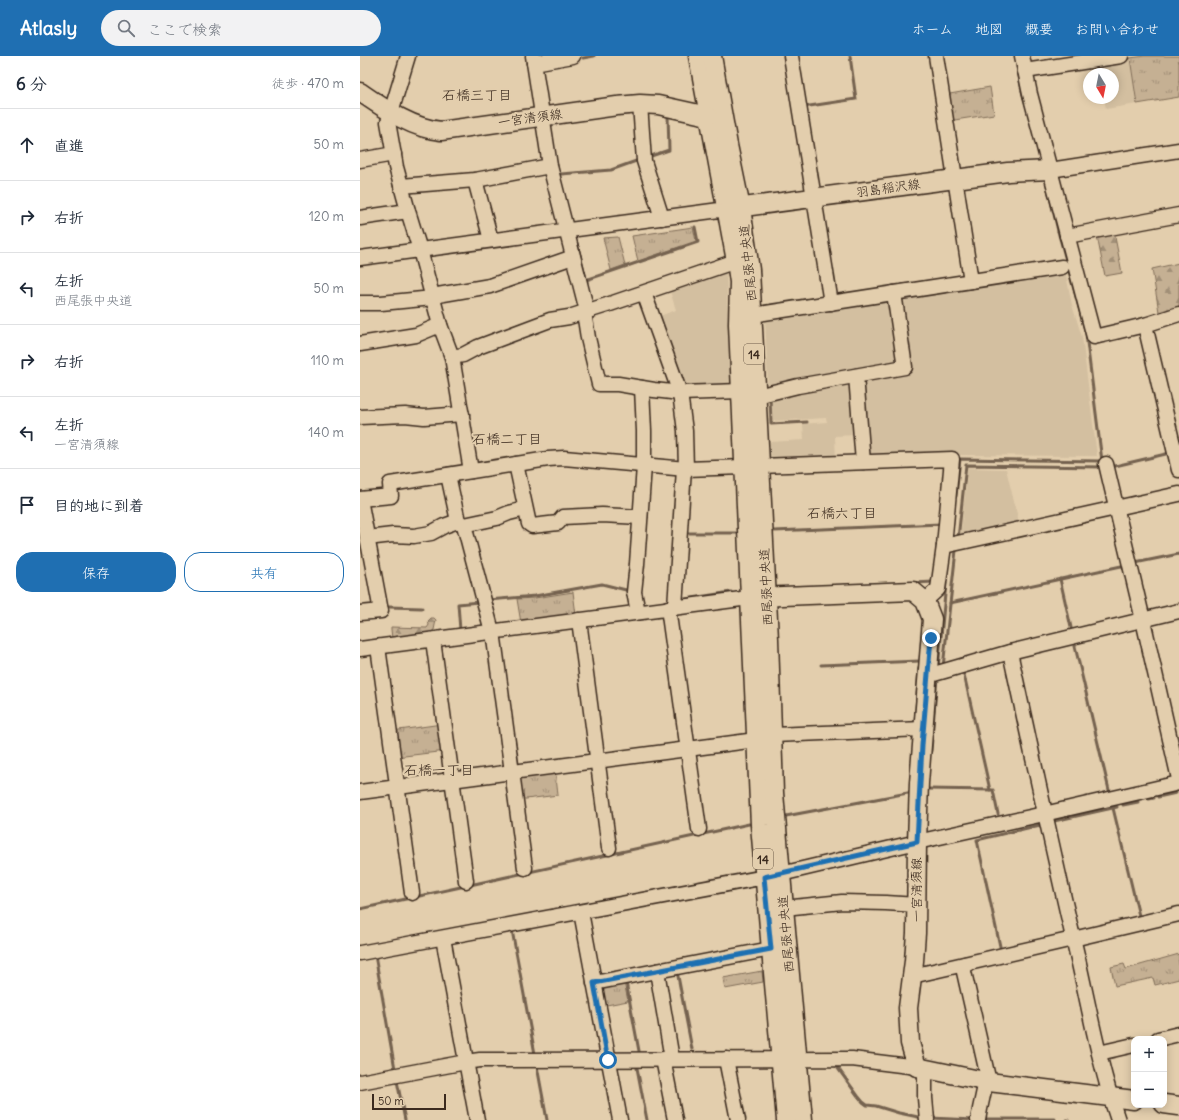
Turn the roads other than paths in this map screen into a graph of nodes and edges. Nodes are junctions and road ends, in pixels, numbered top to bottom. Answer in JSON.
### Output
{"nodes":[{"id":1,"x":408,"y":56,"type":"edge"},
{"id":2,"x":573,"y":56,"type":"edge"},
{"id":3,"x":698,"y":56,"type":"edge"},
{"id":4,"x":712,"y":56,"type":"edge"},
{"id":5,"x":791,"y":56,"type":"edge"},
{"id":6,"x":936,"y":56,"type":"edge"},
{"id":7,"x":1022,"y":56,"type":"edge"},
{"id":8,"x":1121,"y":56,"type":"edge"},
{"id":9,"x":534,"y":59,"type":"edge"},
{"id":10,"x":1025,"y":72,"type":"junction"},
{"id":11,"x":360,"y":92,"type":"edge"},
{"id":12,"x":640,"y":104,"type":"junction"},
{"id":13,"x":392,"y":112,"type":"junction"},
{"id":14,"x":708,"y":116,"type":"junction"},
{"id":15,"x":542,"y":117,"type":"junction"},
{"id":16,"x":1179,"y":150,"type":"edge"},
{"id":17,"x":394,"y":154,"type":"junction"},
{"id":18,"x":360,"y":160,"type":"edge"},
{"id":19,"x":550,"y":166,"type":"junction"},
{"id":20,"x":1050,"y":170,"type":"junction"},
{"id":21,"x":955,"y":178,"type":"junction"},
{"id":22,"x":475,"y":180,"type":"junction"},
{"id":23,"x":401,"y":186,"type":"junction"},
{"id":24,"x":814,"y":198,"type":"junction"},
{"id":25,"x":734,"y":209,"type":"junction"},
{"id":26,"x":408,"y":211,"type":"junction"},
{"id":27,"x":1179,"y":215,"type":"edge"},
{"id":28,"x":360,"y":218,"type":"edge"},
{"id":29,"x":662,"y":218,"type":"junction"},
{"id":30,"x":567,"y":230,"type":"junction"},
{"id":31,"x":1067,"y":236,"type":"junction"},
{"id":32,"x":491,"y":240,"type":"junction"},
{"id":33,"x":420,"y":250,"type":"junction"},
{"id":34,"x":574,"y":257,"type":"junction"},
{"id":35,"x":360,"y":258,"type":"edge"},
{"id":36,"x":736,"y":261,"type":"junction"},
{"id":37,"x":1062,"y":267,"type":"dead end"},
{"id":38,"x":971,"y":281,"type":"junction"},
{"id":39,"x":644,"y":293,"type":"junction"},
{"id":40,"x":894,"y":293,"type":"junction"},
{"id":41,"x":433,"y":297,"type":"junction"},
{"id":42,"x":831,"y":303,"type":"junction"},
{"id":43,"x":360,"y":304,"type":"edge"},
{"id":44,"x":586,"y":312,"type":"junction"},
{"id":45,"x":1179,"y":314,"type":"edge"},
{"id":46,"x":752,"y":315,"type":"junction"},
{"id":47,"x":440,"y":325,"type":"junction"},
{"id":48,"x":1145,"y":325,"type":"junction"},
{"id":49,"x":360,"y":344,"type":"edge"},
{"id":50,"x":452,"y":357,"type":"junction"},
{"id":51,"x":856,"y":376,"type":"junction"},
{"id":52,"x":642,"y":388,"type":"junction"},
{"id":53,"x":680,"y":392,"type":"junction"},
{"id":54,"x":749,"y":394,"type":"junction"},
{"id":55,"x":462,"y":414,"type":"junction"},
{"id":56,"x":360,"y":417,"type":"edge"},
{"id":57,"x":863,"y":462,"type":"junction"},
{"id":58,"x":516,"y":464,"type":"junction"},
{"id":59,"x":1106,"y":464,"type":"dead end"},
{"id":60,"x":644,"y":466,"type":"junction"},
{"id":61,"x":752,"y":466,"type":"junction"},
{"id":62,"x":685,"y":469,"type":"junction"},
{"id":63,"x":1179,"y":470,"type":"edge"},
{"id":64,"x":471,"y":471,"type":"junction"},
{"id":65,"x":448,"y":475,"type":"junction"},
{"id":66,"x":1179,"y":494,"type":"edge"},
{"id":67,"x":360,"y":499,"type":"edge"},
{"id":68,"x":1117,"y":508,"type":"junction"},
{"id":69,"x":526,"y":509,"type":"junction"},
{"id":70,"x":640,"y":517,"type":"junction"},
{"id":71,"x":461,"y":523,"type":"junction"},
{"id":72,"x":367,"y":538,"type":"junction"},
{"id":73,"x":949,"y":545,"type":"junction"},
{"id":74,"x":767,"y":597,"type":"junction"},
{"id":75,"x":749,"y":598,"type":"junction"},
{"id":76,"x":925,"y":601,"type":"junction"},
{"id":77,"x":671,"y":608,"type":"junction"},
{"id":78,"x":1179,"y":611,"type":"edge"},
{"id":79,"x":638,"y":612,"type":"junction"},
{"id":80,"x":360,"y":613,"type":"edge"},
{"id":81,"x":579,"y":620,"type":"junction"},
{"id":82,"x":1143,"y":620,"type":"junction"},
{"id":83,"x":492,"y":632,"type":"junction"},
{"id":84,"x":433,"y":640,"type":"junction"},
{"id":85,"x":378,"y":647,"type":"junction"},
{"id":86,"x":360,"y":649,"type":"edge"},
{"id":87,"x":1010,"y":652,"type":"junction"},
{"id":88,"x":934,"y":675,"type":"junction"},
{"id":89,"x":923,"y":728,"type":"junction"},
{"id":90,"x":764,"y":737,"type":"junction"},
{"id":91,"x":688,"y":749,"type":"junction"},
{"id":92,"x":597,"y":760,"type":"junction"},
{"id":93,"x":512,"y":772,"type":"junction"},
{"id":94,"x":1179,"y":779,"type":"edge"},
{"id":95,"x":452,"y":780,"type":"junction"},
{"id":96,"x":1179,"y":783,"type":"edge"},
{"id":97,"x":397,"y":787,"type":"junction"},
{"id":98,"x":360,"y":792,"type":"edge"},
{"id":99,"x":1044,"y":814,"type":"junction"},
{"id":100,"x":699,"y":829,"type":"dead end"},
{"id":101,"x":917,"y":842,"type":"junction"},
{"id":102,"x":609,"y":848,"type":"dead end"},
{"id":103,"x":525,"y":868,"type":"dead end"},
{"id":104,"x":773,"y":876,"type":"junction"},
{"id":105,"x":466,"y":881,"type":"dead end"},
{"id":106,"x":412,"y":893,"type":"dead end"},
{"id":107,"x":917,"y":905,"type":"junction"},
{"id":108,"x":784,"y":908,"type":"junction"},
{"id":109,"x":581,"y":912,"type":"junction"},
{"id":110,"x":1179,"y":914,"type":"edge"},
{"id":111,"x":443,"y":938,"type":"junction"},
{"id":112,"x":1073,"y":939,"type":"junction"},
{"id":113,"x":771,"y":949,"type":"junction"},
{"id":114,"x":360,"y":953,"type":"edge"},
{"id":115,"x":965,"y":964,"type":"junction"},
{"id":116,"x":657,"y":971,"type":"junction"},
{"id":117,"x":912,"y":976,"type":"junction"},
{"id":118,"x":594,"y":983,"type":"junction"},
{"id":119,"x":1179,"y":1034,"type":"edge"},
{"id":120,"x":1167,"y":1037,"type":"edge"},
{"id":121,"x":1131,"y":1045,"type":"edge"},
{"id":122,"x":1100,"y":1053,"type":"junction"},
{"id":123,"x":668,"y":1059,"type":"junction"},
{"id":124,"x":726,"y":1059,"type":"junction"},
{"id":125,"x":789,"y":1059,"type":"junction"},
{"id":126,"x":608,"y":1060,"type":"junction"},
{"id":127,"x":466,"y":1062,"type":"junction"},
{"id":128,"x":921,"y":1068,"type":"junction"},
{"id":129,"x":988,"y":1081,"type":"junction"},
{"id":130,"x":360,"y":1082,"type":"edge"},
{"id":131,"x":1110,"y":1096,"type":"junction"},
{"id":132,"x":1131,"y":1100,"type":"edge"},
{"id":133,"x":1167,"y":1104,"type":"edge"},
{"id":134,"x":1179,"y":1106,"type":"edge"},
{"id":135,"x":477,"y":1120,"type":"edge"},
{"id":136,"x":620,"y":1120,"type":"edge"},
{"id":137,"x":675,"y":1120,"type":"edge"},
{"id":138,"x":738,"y":1120,"type":"edge"},
{"id":139,"x":786,"y":1120,"type":"edge"},
{"id":140,"x":804,"y":1120,"type":"edge"},
{"id":141,"x":927,"y":1120,"type":"edge"},
{"id":142,"x":978,"y":1120,"type":"edge"},
{"id":143,"x":1118,"y":1120,"type":"edge"}],
"edges":[{"from":1,"to":13,"type":"street"},
{"from":2,"to":9,"type":"street"},
{"from":3,"to":14,"type":"main road","name":"西尾張中央道","number":"14"},
{"from":4,"to":25,"type":"main road","name":"西尾張中央道","number":"14"},
{"from":5,"to":24,"type":"street"},
{"from":6,"to":21,"type":"street"},
{"from":7,"to":10,"type":"street"},
{"from":8,"to":10,"type":"street"},
{"from":9,"to":15,"type":"street"},
{"from":10,"to":20,"type":"street"},
{"from":11,"to":13,"type":"main road","name":"一宮清須線"},
{"from":12,"to":14,"type":"main road","name":"一宮清須線"},
{"from":12,"to":15,"type":"main road","name":"一宮清須線"},
{"from":12,"to":29,"type":"street"},
{"from":13,"to":15,"type":"main road","name":"一宮清須線"},
{"from":13,"to":17,"type":"street"},
{"from":14,"to":25,"type":"main road","name":"西尾張中央道","number":"14"},
{"from":15,"to":19,"type":"street"},
{"from":16,"to":20,"type":"street"},
{"from":17,"to":18,"type":"street"},
{"from":17,"to":23,"type":"street"},
{"from":19,"to":22,"type":"street"},
{"from":19,"to":30,"type":"street"},
{"from":20,"to":21,"type":"main road","name":"羽島稲沢線"},
{"from":20,"to":31,"type":"street"},
{"from":21,"to":24,"type":"main road","name":"羽島稲沢線"},
{"from":21,"to":38,"type":"street"},
{"from":22,"to":23,"type":"street"},
{"from":22,"to":32,"type":"street"},
{"from":23,"to":26,"type":"street"},
{"from":24,"to":25,"type":"main road","name":"羽島稲沢線"},
{"from":24,"to":42,"type":"street"},
{"from":25,"to":29,"type":"street"},
{"from":25,"to":36,"type":"main road","name":"西尾張中央道","number":"14"},
{"from":25,"to":46,"type":"main road","name":"西尾張中央道","number":"14"},
{"from":26,"to":28,"type":"street"},
{"from":26,"to":33,"type":"street"},
{"from":27,"to":31,"type":"street"},
{"from":29,"to":30,"type":"street"},
{"from":30,"to":32,"type":"street"},
{"from":30,"to":34,"type":"street"},
{"from":31,"to":48,"type":"street"},
{"from":32,"to":33,"type":"street"},
{"from":33,"to":35,"type":"street"},
{"from":33,"to":41,"type":"street"},
{"from":34,"to":41,"type":"street"},
{"from":34,"to":44,"type":"street"},
{"from":36,"to":39,"type":"street"},
{"from":36,"to":54,"type":"main road","name":"西尾張中央道","number":"14"},
{"from":37,"to":38,"type":"street"},
{"from":38,"to":40,"type":"street"},
{"from":39,"to":44,"type":"street"},
{"from":39,"to":53,"type":"street"},
{"from":40,"to":42,"type":"street"},
{"from":40,"to":51,"type":"street"},
{"from":41,"to":43,"type":"street"},
{"from":41,"to":47,"type":"street"},
{"from":42,"to":46,"type":"street"},
{"from":44,"to":50,"type":"street"},
{"from":44,"to":52,"type":"street"},
{"from":45,"to":48,"type":"street"},
{"from":46,"to":54,"type":"main road","name":"西尾張中央道","number":"14"},
{"from":47,"to":49,"type":"street"},
{"from":47,"to":50,"type":"street"},
{"from":48,"to":63,"type":"street"},
{"from":50,"to":55,"type":"street"},
{"from":51,"to":54,"type":"street"},
{"from":51,"to":57,"type":"street"},
{"from":52,"to":53,"type":"street"},
{"from":52,"to":60,"type":"street"},
{"from":53,"to":54,"type":"street"},
{"from":53,"to":62,"type":"street"},
{"from":54,"to":61,"type":"main road","name":"西尾張中央道","number":"14"},
{"from":55,"to":56,"type":"street"},
{"from":55,"to":64,"type":"street"},
{"from":57,"to":61,"type":"street"},
{"from":57,"to":73,"type":"street"},
{"from":58,"to":60,"type":"street"},
{"from":58,"to":64,"type":"street"},
{"from":58,"to":69,"type":"street"},
{"from":59,"to":68,"type":"street"},
{"from":60,"to":62,"type":"street"},
{"from":60,"to":70,"type":"street"},
{"from":61,"to":62,"type":"street"},
{"from":61,"to":74,"type":"main road","name":"西尾張中央道","number":"14"},
{"from":61,"to":75,"type":"main road","name":"西尾張中央道","number":"14"},
{"from":62,"to":77,"type":"street"},
{"from":64,"to":65,"type":"street"},
{"from":65,"to":67,"type":"street"},
{"from":65,"to":71,"type":"street"},
{"from":66,"to":68,"type":"street"},
{"from":67,"to":72,"type":"street"},
{"from":68,"to":73,"type":"street"},
{"from":68,"to":82,"type":"street"},
{"from":69,"to":70,"type":"street"},
{"from":69,"to":71,"type":"street"},
{"from":70,"to":79,"type":"street"},
{"from":71,"to":72,"type":"street"},
{"from":71,"to":83,"type":"street"},
{"from":72,"to":80,"type":"street"},
{"from":73,"to":76,"type":"street"},
{"from":74,"to":75,"type":"main road"},
{"from":74,"to":76,"type":"main road"},
{"from":74,"to":90,"type":"main road","name":"西尾張中央道","number":"14"},
{"from":75,"to":77,"type":"street"},
{"from":75,"to":90,"type":"main road","name":"西尾張中央道","number":"14"},
{"from":76,"to":88,"type":"main road","name":"一宮清須線"},
{"from":77,"to":79,"type":"street"},
{"from":77,"to":91,"type":"street"},
{"from":78,"to":82,"type":"street"},
{"from":79,"to":81,"type":"street"},
{"from":81,"to":83,"type":"street"},
{"from":81,"to":92,"type":"street"},
{"from":82,"to":87,"type":"street"},
{"from":82,"to":94,"type":"street"},
{"from":83,"to":84,"type":"street"},
{"from":83,"to":93,"type":"street"},
{"from":84,"to":85,"type":"street"},
{"from":84,"to":95,"type":"street"},
{"from":85,"to":86,"type":"street"},
{"from":85,"to":97,"type":"street"},
{"from":87,"to":88,"type":"street"},
{"from":87,"to":99,"type":"street"},
{"from":88,"to":89,"type":"main road","name":"一宮清須線"},
{"from":89,"to":90,"type":"street"},
{"from":89,"to":101,"type":"main road","name":"一宮清須線"},
{"from":90,"to":91,"type":"street"},
{"from":90,"to":104,"type":"main road","name":"西尾張中央道","number":"14"},
{"from":91,"to":92,"type":"street"},
{"from":91,"to":100,"type":"street"},
{"from":92,"to":93,"type":"street"},
{"from":92,"to":102,"type":"street"},
{"from":93,"to":95,"type":"street"},
{"from":93,"to":103,"type":"street"},
{"from":95,"to":97,"type":"street"},
{"from":95,"to":105,"type":"street"},
{"from":96,"to":99,"type":"street"},
{"from":97,"to":98,"type":"street"},
{"from":97,"to":106,"type":"street"},
{"from":99,"to":101,"type":"street"},
{"from":99,"to":112,"type":"street"},
{"from":101,"to":104,"type":"street"},
{"from":101,"to":107,"type":"main road","name":"一宮清須線"},
{"from":104,"to":108,"type":"main road","name":"西尾張中央道","number":"14"},
{"from":104,"to":109,"type":"street"},
{"from":104,"to":113,"type":"main road","name":"西尾張中央道","number":"14"},
{"from":107,"to":108,"type":"street"},
{"from":107,"to":117,"type":"main road","name":"一宮清須線"},
{"from":108,"to":125,"type":"main road","name":"西尾張中央道","number":"14"},
{"from":109,"to":111,"type":"street"},
{"from":109,"to":118,"type":"street"},
{"from":110,"to":112,"type":"street"},
{"from":111,"to":114,"type":"street"},
{"from":111,"to":127,"type":"street"},
{"from":112,"to":115,"type":"street"},
{"from":112,"to":122,"type":"street"},
{"from":113,"to":116,"type":"street"},
{"from":113,"to":125,"type":"main road","name":"西尾張中央道","number":"14"},
{"from":115,"to":117,"type":"street"},
{"from":115,"to":129,"type":"street"},
{"from":116,"to":118,"type":"street"},
{"from":116,"to":123,"type":"street"},
{"from":117,"to":128,"type":"main road","name":"一宮清須線"},
{"from":118,"to":126,"type":"street"},
{"from":119,"to":120,"type":"street"},
{"from":121,"to":122,"type":"street"},
{"from":122,"to":131,"type":"street"},
{"from":123,"to":124,"type":"street"},
{"from":123,"to":126,"type":"street"},
{"from":123,"to":137,"type":"street"},
{"from":124,"to":125,"type":"street"},
{"from":124,"to":138,"type":"street"},
{"from":125,"to":128,"type":"street"},
{"from":125,"to":139,"type":"main road","name":"西尾張中央道","number":"14"},
{"from":125,"to":140,"type":"main road","name":"西尾張中央道","number":"14"},
{"from":126,"to":127,"type":"street"},
{"from":126,"to":136,"type":"street"},
{"from":127,"to":130,"type":"street"},
{"from":127,"to":135,"type":"street"},
{"from":128,"to":129,"type":"main road"},
{"from":128,"to":141,"type":"street"},
{"from":129,"to":131,"type":"main road"},
{"from":129,"to":142,"type":"street"},
{"from":131,"to":132,"type":"main road"},
{"from":131,"to":143,"type":"street"},
{"from":133,"to":134,"type":"main road"}]}
